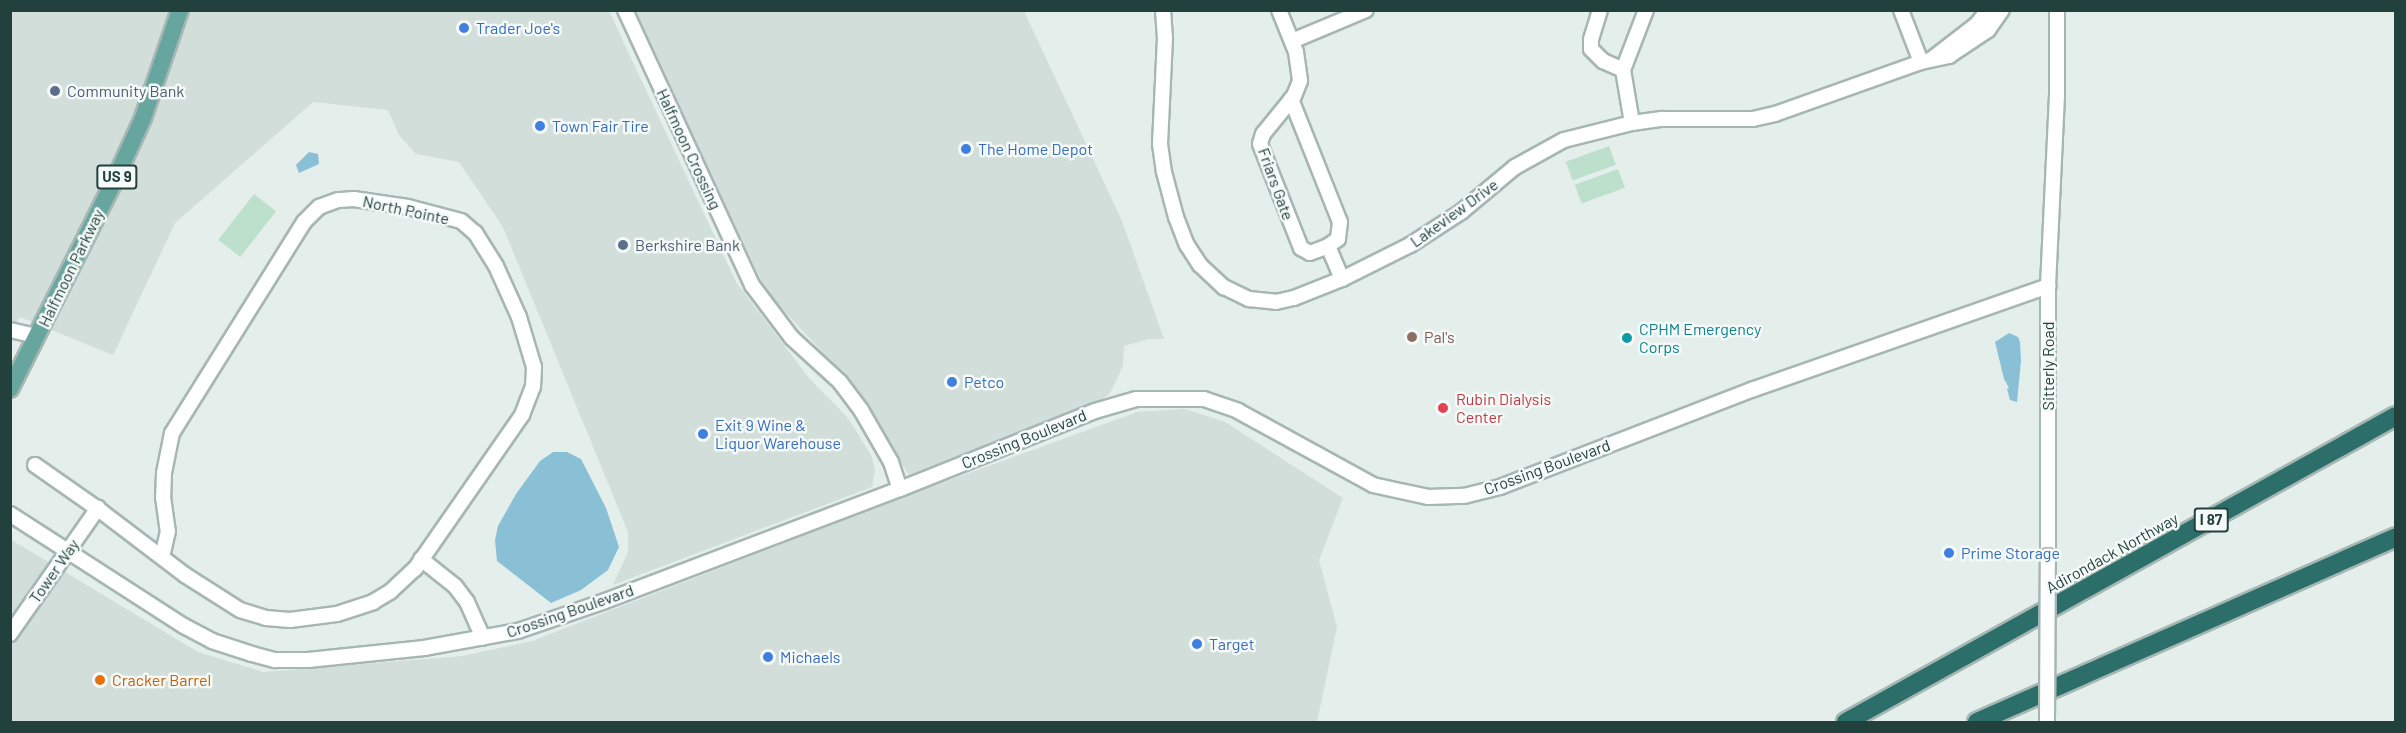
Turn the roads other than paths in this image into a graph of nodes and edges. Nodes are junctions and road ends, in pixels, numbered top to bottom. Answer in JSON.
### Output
{"nodes":[{"id":1,"x":180,"y":10,"type":"edge"},
{"id":2,"x":625,"y":10,"type":"edge"},
{"id":3,"x":1163,"y":10,"type":"edge"},
{"id":4,"x":1279,"y":10,"type":"edge"},
{"id":5,"x":1366,"y":10,"type":"edge"},
{"id":6,"x":1600,"y":10,"type":"edge"},
{"id":7,"x":1646,"y":10,"type":"edge"},
{"id":8,"x":1988,"y":10,"type":"edge"},
{"id":9,"x":2002,"y":10,"type":"edge"},
{"id":10,"x":2057,"y":10,"type":"edge"},
{"id":11,"x":1906,"y":12,"type":"edge"},
{"id":12,"x":1292,"y":41,"type":"junction"},
{"id":13,"x":1927,"y":60,"type":"junction"},
{"id":14,"x":1623,"y":70,"type":"junction"},
{"id":15,"x":1291,"y":99,"type":"junction"},
{"id":16,"x":1632,"y":123,"type":"junction"},
{"id":17,"x":1328,"y":246,"type":"junction"},
{"id":18,"x":1342,"y":279,"type":"junction"},
{"id":19,"x":2048,"y":286,"type":"junction"},
{"id":20,"x":10,"y":330,"type":"edge"},
{"id":21,"x":37,"y":336,"type":"junction"},
{"id":22,"x":13,"y":376,"type":"edge"},
{"id":23,"x":2396,"y":416,"type":"edge"},
{"id":24,"x":35,"y":465,"type":"dead end"},
{"id":25,"x":900,"y":489,"type":"junction"},
{"id":26,"x":98,"y":508,"type":"junction"},
{"id":27,"x":10,"y":514,"type":"edge"},
{"id":28,"x":2396,"y":537,"type":"edge"},
{"id":29,"x":68,"y":552,"type":"junction"},
{"id":30,"x":162,"y":556,"type":"junction"},
{"id":31,"x":421,"y":559,"type":"junction"},
{"id":32,"x":10,"y":634,"type":"edge"},
{"id":33,"x":483,"y":638,"type":"junction"},
{"id":34,"x":1846,"y":723,"type":"edge"},
{"id":35,"x":1977,"y":723,"type":"edge"},
{"id":36,"x":2047,"y":723,"type":"edge"}],
"edges":[{"from":1,"to":21,"type":"main road","name":"Halfmoon Parkway","number":"US 9"},
{"from":2,"to":25,"type":"street","name":"Halfmoon Crossing"},
{"from":3,"to":18,"type":"street","name":"Lakeview Drive"},
{"from":4,"to":12,"type":"street","name":"Friars Gate"},
{"from":5,"to":12,"type":"street"},
{"from":6,"to":14,"type":"street"},
{"from":7,"to":14,"type":"street"},
{"from":8,"to":13,"type":"street","name":"Lakeview Drive"},
{"from":9,"to":13,"type":"street","name":"Lakeview Drive"},
{"from":10,"to":19,"type":"street","name":"Sitterly Road"},
{"from":11,"to":13,"type":"street"},
{"from":12,"to":15,"type":"street","name":"Friars Gate"},
{"from":13,"to":16,"type":"street","name":"Lakeview Drive"},
{"from":14,"to":16,"type":"street"},
{"from":15,"to":17,"type":"street"},
{"from":15,"to":17,"type":"street","name":"Friars Gate"},
{"from":16,"to":18,"type":"street","name":"Lakeview Drive"},
{"from":17,"to":18,"type":"street"},
{"from":19,"to":25,"type":"street","name":"Crossing Boulevard"},
{"from":19,"to":36,"type":"street","name":"Sitterly Road","bridge":true},
{"from":20,"to":21,"type":"street"},
{"from":21,"to":22,"type":"main road","name":"Halfmoon Parkway","number":"US 9"},
{"from":23,"to":34,"type":"highway","name":"Adirondack Northway","number":"I 87"},
{"from":24,"to":26,"type":"street","name":"North Pointe"},
{"from":25,"to":33,"type":"street","name":"Crossing Boulevard"},
{"from":26,"to":29,"type":"street","name":"Tower Way"},
{"from":26,"to":30,"type":"street","name":"North Pointe"},
{"from":27,"to":29,"type":"street","name":"Crossing Boulevard"},
{"from":28,"to":35,"type":"highway"},
{"from":29,"to":32,"type":"street","name":"Tower Way"},
{"from":29,"to":33,"type":"street","name":"Crossing Boulevard"},
{"from":30,"to":31,"type":"street","name":"North Pointe"},
{"from":30,"to":31,"type":"street","name":"North Pointe"},
{"from":31,"to":33,"type":"street"}]}
